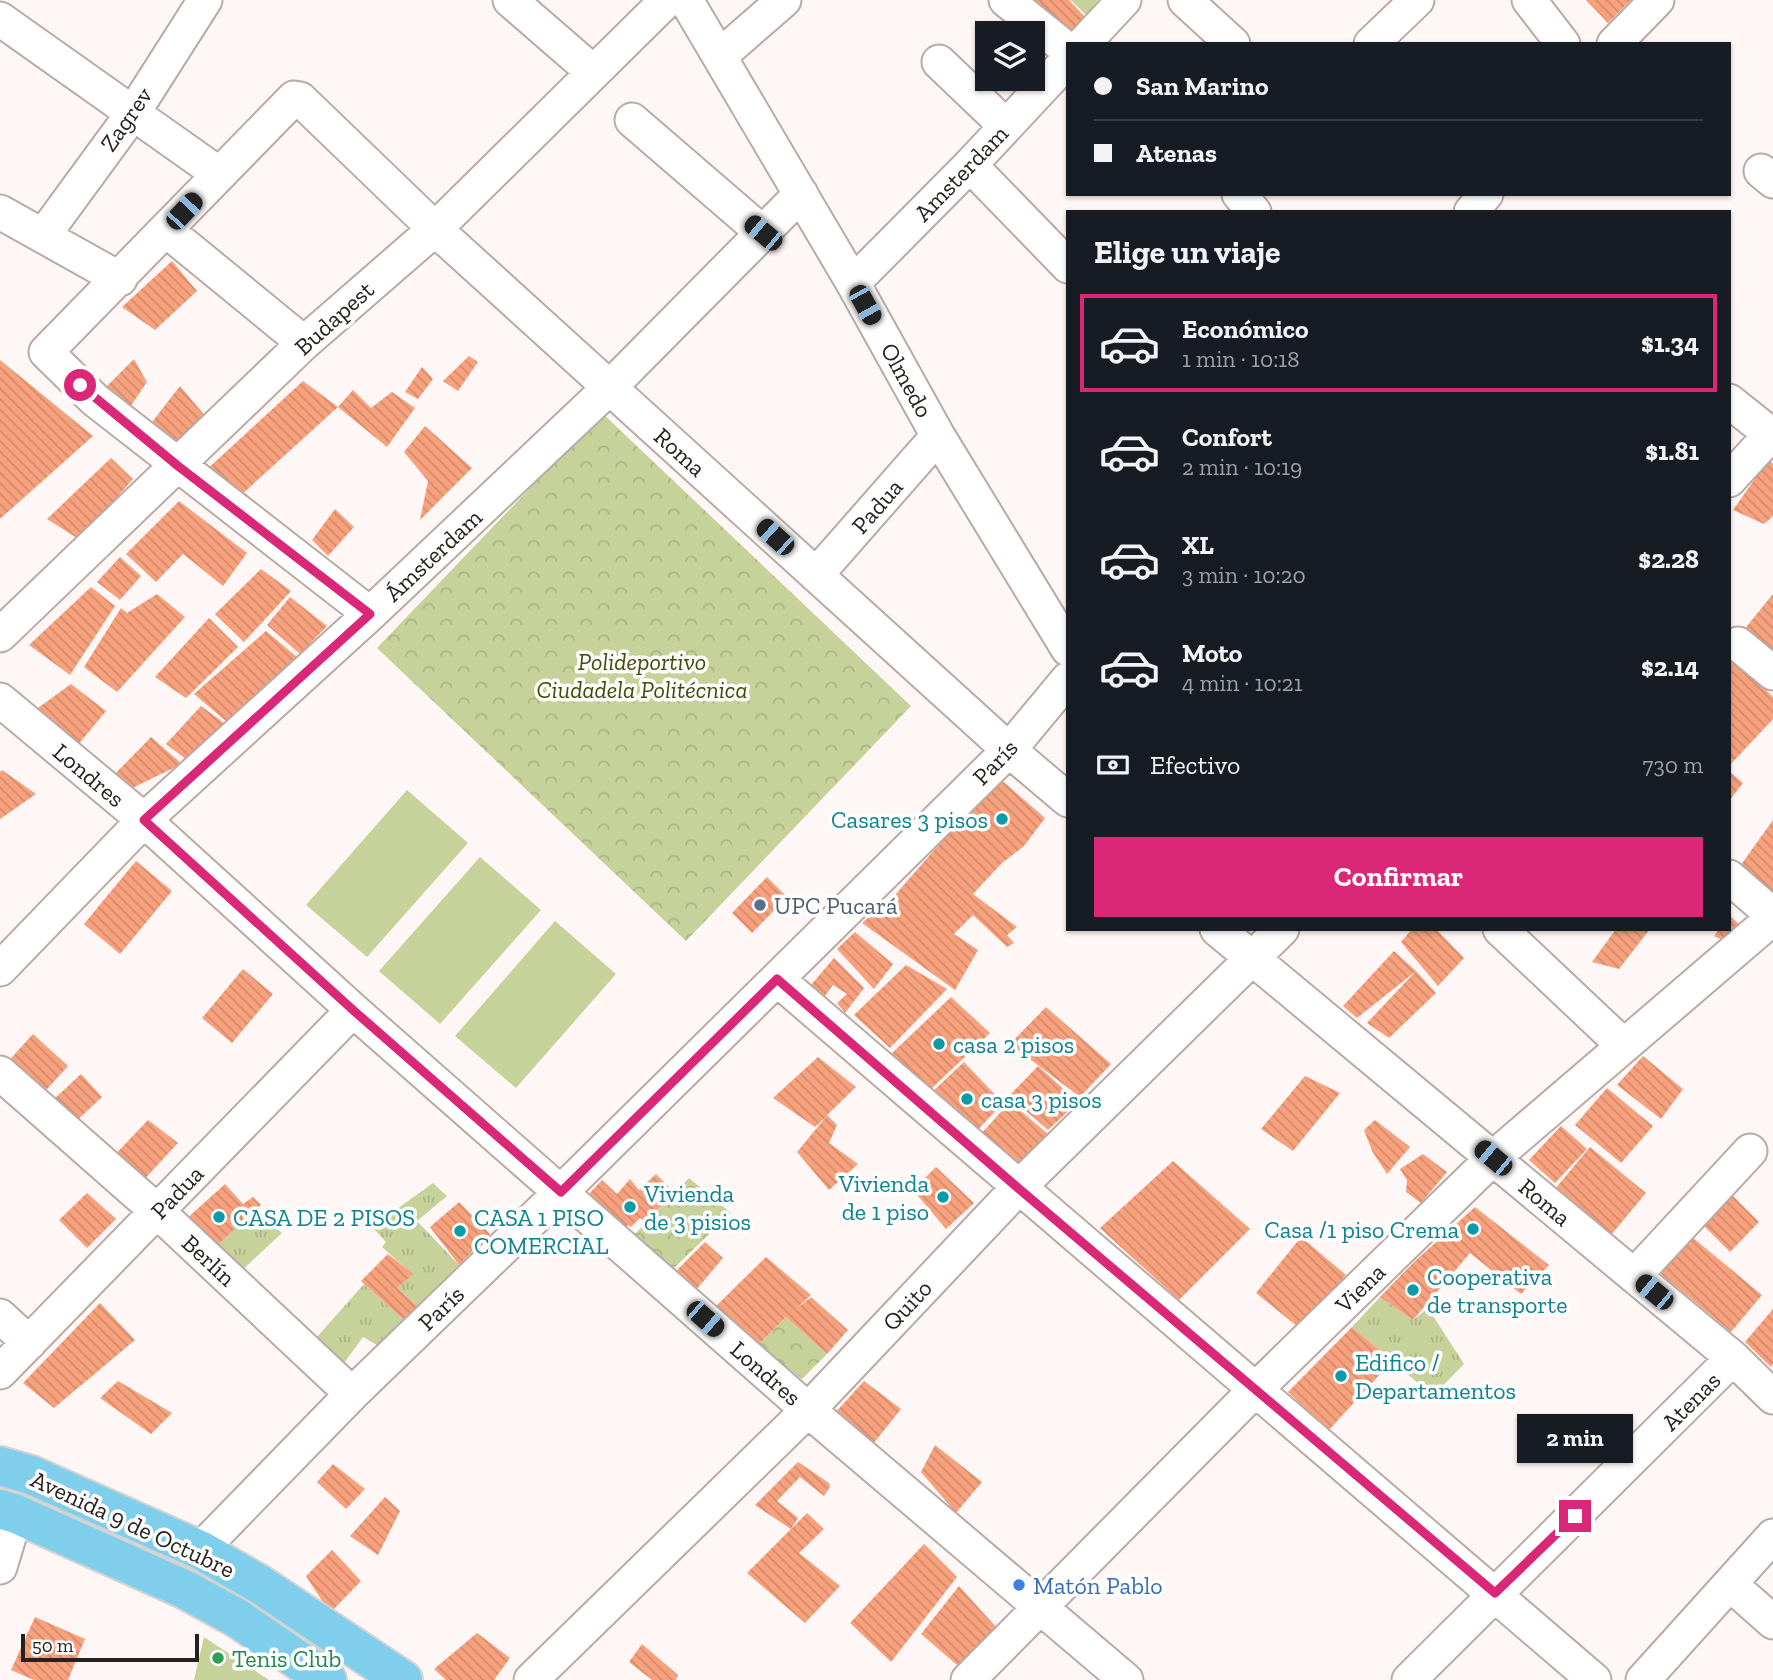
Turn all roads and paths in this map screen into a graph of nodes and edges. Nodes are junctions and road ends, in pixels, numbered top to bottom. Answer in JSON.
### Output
{"nodes":[{"id":1,"x":205,"y":0,"type":"edge"},
{"id":2,"x":510,"y":0,"type":"edge"},
{"id":3,"x":667,"y":0,"type":"edge"},
{"id":4,"x":686,"y":0,"type":"edge"},
{"id":5,"x":783,"y":0,"type":"edge"},
{"id":6,"x":1006,"y":0,"type":"edge"},
{"id":7,"x":1124,"y":0,"type":"edge"},
{"id":8,"x":1185,"y":0,"type":"edge"},
{"id":9,"x":1417,"y":0,"type":"edge"},
{"id":10,"x":1529,"y":0,"type":"edge"},
{"id":11,"x":1657,"y":0,"type":"edge"},
{"id":12,"x":0,"y":19,"type":"edge"},
{"id":13,"x":1085,"y":42,"type":"edge"},
{"id":14,"x":1231,"y":42,"type":"edge"},
{"id":15,"x":1373,"y":42,"type":"edge"},
{"id":16,"x":1561,"y":42,"type":"edge"},
{"id":17,"x":1616,"y":42,"type":"edge"},
{"id":18,"x":1066,"y":48,"type":"edge"},
{"id":19,"x":721,"y":55,"type":"junction"},
{"id":20,"x":940,"y":62,"type":"dead end"},
{"id":21,"x":1066,"y":62,"type":"edge"},
{"id":22,"x":593,"y":72,"type":"junction"},
{"id":23,"x":133,"y":113,"type":"junction"},
{"id":24,"x":632,"y":120,"type":"dead end"},
{"id":25,"x":1006,"y":126,"type":"junction"},
{"id":26,"x":970,"y":165,"type":"junction"},
{"id":27,"x":219,"y":174,"type":"junction"},
{"id":28,"x":801,"y":194,"type":"junction"},
{"id":29,"x":1241,"y":196,"type":"edge"},
{"id":30,"x":1252,"y":210,"type":"edge"},
{"id":31,"x":0,"y":212,"type":"edge"},
{"id":32,"x":435,"y":229,"type":"junction"},
{"id":33,"x":166,"y":230,"type":"junction"},
{"id":34,"x":763,"y":233,"type":"junction"},
{"id":35,"x":43,"y":236,"type":"junction"},
{"id":36,"x":1066,"y":264,"type":"edge"},
{"id":37,"x":120,"y":279,"type":"junction"},
{"id":38,"x":853,"y":283,"type":"junction"},
{"id":39,"x":304,"y":343,"type":"junction"},
{"id":40,"x":609,"y":388,"type":"junction"},
{"id":41,"x":1731,"y":403,"type":"edge"},
{"id":42,"x":1772,"y":434,"type":"edge"},
{"id":43,"x":938,"y":436,"type":"junction"},
{"id":44,"x":178,"y":466,"type":"junction"},
{"id":45,"x":1731,"y":478,"type":"edge"},
{"id":46,"x":816,"y":575,"type":"junction"},
{"id":47,"x":370,"y":614,"type":"junction"},
{"id":48,"x":0,"y":635,"type":"edge"},
{"id":49,"x":1738,"y":643,"type":"dead end"},
{"id":50,"x":1066,"y":646,"type":"edge"},
{"id":51,"x":1773,"y":673,"type":"edge"},
{"id":52,"x":1066,"y":681,"type":"edge"},
{"id":53,"x":0,"y":701,"type":"edge"},
{"id":54,"x":1009,"y":750,"type":"junction"},
{"id":55,"x":1066,"y":798,"type":"edge"},
{"id":56,"x":144,"y":820,"type":"junction"},
{"id":57,"x":1731,"y":879,"type":"edge"},
{"id":58,"x":1773,"y":917,"type":"edge"},
{"id":59,"x":1219,"y":931,"type":"edge"},
{"id":60,"x":1236,"y":931,"type":"edge"},
{"id":61,"x":1280,"y":931,"type":"edge"},
{"id":62,"x":1502,"y":931,"type":"edge"},
{"id":63,"x":1251,"y":959,"type":"junction"},
{"id":64,"x":0,"y":970,"type":"edge"},
{"id":65,"x":777,"y":979,"type":"junction"},
{"id":66,"x":353,"y":1010,"type":"junction"},
{"id":67,"x":1624,"y":1046,"type":"junction"},
{"id":68,"x":0,"y":1073,"type":"edge"},
{"id":69,"x":1750,"y":1151,"type":"dead end"},
{"id":70,"x":1493,"y":1158,"type":"junction"},
{"id":71,"x":1018,"y":1188,"type":"junction"},
{"id":72,"x":561,"y":1192,"type":"junction"},
{"id":73,"x":158,"y":1212,"type":"junction"},
{"id":74,"x":1634,"y":1276,"type":"junction"},
{"id":75,"x":0,"y":1316,"type":"edge"},
{"id":76,"x":29,"y":1343,"type":"junction"},
{"id":77,"x":1733,"y":1359,"type":"junction"},
{"id":78,"x":0,"y":1372,"type":"edge"},
{"id":79,"x":1255,"y":1390,"type":"junction"},
{"id":80,"x":352,"y":1394,"type":"junction"},
{"id":81,"x":1773,"y":1397,"type":"edge"},
{"id":82,"x":808,"y":1410,"type":"junction"},
{"id":83,"x":0,"y":1466,"type":"edge"},
{"id":84,"x":8,"y":1511,"type":"edge"},
{"id":85,"x":1773,"y":1536,"type":"edge"},
{"id":86,"x":200,"y":1550,"type":"junction"},
{"id":87,"x":0,"y":1567,"type":"edge"},
{"id":88,"x":1730,"y":1584,"type":"junction"},
{"id":89,"x":1495,"y":1593,"type":"junction"},
{"id":90,"x":1041,"y":1607,"type":"junction"},
{"id":91,"x":1773,"y":1622,"type":"edge"},
{"id":92,"x":327,"y":1680,"type":"edge"},
{"id":93,"x":403,"y":1680,"type":"edge"},
{"id":94,"x":531,"y":1680,"type":"edge"},
{"id":95,"x":968,"y":1680,"type":"edge"},
{"id":96,"x":1126,"y":1680,"type":"edge"},
{"id":97,"x":1409,"y":1680,"type":"edge"},
{"id":98,"x":1594,"y":1680,"type":"edge"},
{"id":99,"x":1643,"y":1680,"type":"edge"}],
"edges":[{"from":1,"to":23,"type":"street","name":"Zagrev"},
{"from":2,"to":22,"type":"street"},
{"from":3,"to":22,"type":"street","name":"Budapest"},
{"from":4,"to":19,"type":"street","name":"Olmedo"},
{"from":5,"to":19,"type":"street"},
{"from":6,"to":18,"type":"street"},
{"from":7,"to":13,"type":"street"},
{"from":8,"to":14,"type":"street"},
{"from":9,"to":15,"type":"street"},
{"from":10,"to":16,"type":"street"},
{"from":11,"to":17,"type":"street"},
{"from":12,"to":23,"type":"street"},
{"from":19,"to":28,"type":"street","name":"Olmedo"},
{"from":20,"to":25,"type":"street"},
{"from":21,"to":25,"type":"street","name":"Amsterdam"},
{"from":22,"to":32,"type":"street","name":"Budapest"},
{"from":23,"to":27,"type":"street"},
{"from":23,"to":35,"type":"street","name":"Zagrev"},
{"from":24,"to":34,"type":"street"},
{"from":25,"to":26,"type":"street","name":"Amsterdam"},
{"from":26,"to":36,"type":"street"},
{"from":26,"to":38,"type":"street","name":"Amsterdam"},
{"from":27,"to":32,"type":"street","name":"Roma"},
{"from":27,"to":33,"type":"street"},
{"from":28,"to":34,"type":"street","name":"Ámsterdam"},
{"from":28,"to":38,"type":"street","name":"Olmedo"},
{"from":29,"to":30,"type":"street"},
{"from":31,"to":35,"type":"street"},
{"from":32,"to":39,"type":"street","name":"Budapest"},
{"from":32,"to":40,"type":"street","name":"Roma"},
{"from":33,"to":37,"type":"street"},
{"from":33,"to":39,"type":"street"},
{"from":34,"to":40,"type":"street","name":"Ámsterdam"},
{"from":35,"to":37,"type":"street"},
{"from":37,"to":44,"type":"street"},
{"from":38,"to":43,"type":"street","name":"Olmedo"},
{"from":39,"to":44,"type":"street","name":"Budapest"},
{"from":40,"to":46,"type":"street","name":"Roma"},
{"from":40,"to":47,"type":"street","name":"Ámsterdam"},
{"from":41,"to":42,"type":"street"},
{"from":42,"to":45,"type":"street"},
{"from":43,"to":46,"type":"street","name":"Padua"},
{"from":43,"to":50,"type":"street","name":"Olmedo"},
{"from":44,"to":47,"type":"street"},
{"from":44,"to":48,"type":"street","name":"Budapest"},
{"from":46,"to":54,"type":"street","name":"Roma"},
{"from":47,"to":56,"type":"street","name":"Ámsterdam"},
{"from":49,"to":51,"type":"street"},
{"from":52,"to":54,"type":"street","name":"París"},
{"from":53,"to":56,"type":"street","name":"Londres"},
{"from":54,"to":55,"type":"street","name":"Roma"},
{"from":54,"to":65,"type":"street","name":"París"},
{"from":56,"to":64,"type":"street","name":"Ámsterdam"},
{"from":56,"to":66,"type":"street","name":"Londres"},
{"from":57,"to":58,"type":"street"},
{"from":58,"to":67,"type":"street","name":"Viena"},
{"from":59,"to":63,"type":"street","name":"Roma"},
{"from":60,"to":63,"type":"street"},
{"from":61,"to":63,"type":"street","name":"Quito"},
{"from":62,"to":67,"type":"street"},
{"from":63,"to":70,"type":"street","name":"Roma"},
{"from":63,"to":71,"type":"street","name":"Quito"},
{"from":65,"to":71,"type":"street"},
{"from":65,"to":72,"type":"street","name":"París"},
{"from":66,"to":72,"type":"street","name":"Londres"},
{"from":66,"to":73,"type":"street","name":"Padua"},
{"from":67,"to":70,"type":"street","name":"Viena"},
{"from":68,"to":73,"type":"street","name":"Berlín"},
{"from":69,"to":74,"type":"street"},
{"from":70,"to":74,"type":"street","name":"Roma"},
{"from":70,"to":79,"type":"street","name":"Viena"},
{"from":71,"to":79,"type":"street"},
{"from":71,"to":82,"type":"street","name":"Quito"},
{"from":72,"to":80,"type":"street","name":"París"},
{"from":72,"to":82,"type":"street","name":"Londres"},
{"from":73,"to":76,"type":"street","name":"Padua"},
{"from":73,"to":80,"type":"street","name":"Berlín"},
{"from":74,"to":77,"type":"street","name":"Roma"},
{"from":75,"to":76,"type":"street"},
{"from":76,"to":78,"type":"street","name":"Padua"},
{"from":77,"to":81,"type":"street","name":"Roma"},
{"from":77,"to":89,"type":"street","name":"Atenas"},
{"from":79,"to":89,"type":"street"},
{"from":79,"to":90,"type":"street","name":"Viena"},
{"from":80,"to":86,"type":"street","name":"París"},
{"from":82,"to":90,"type":"street","name":"Londres"},
{"from":82,"to":94,"type":"street","name":"Quito"},
{"from":83,"to":86,"type":"main road","name":"Avenida 9 de Octubre"},
{"from":84,"to":87,"type":"street"},
{"from":84,"to":92,"type":"main road","name":"Avenida 9 de Octubre"},
{"from":85,"to":88,"type":"street"},
{"from":86,"to":93,"type":"main road","name":"Avenida 9 de Octubre"},
{"from":88,"to":91,"type":"street"},
{"from":88,"to":99,"type":"street"},
{"from":89,"to":97,"type":"street","name":"Atenas"},
{"from":89,"to":98,"type":"street"},
{"from":90,"to":95,"type":"street","name":"Viena"},
{"from":90,"to":96,"type":"street","name":"Londres"}]}
